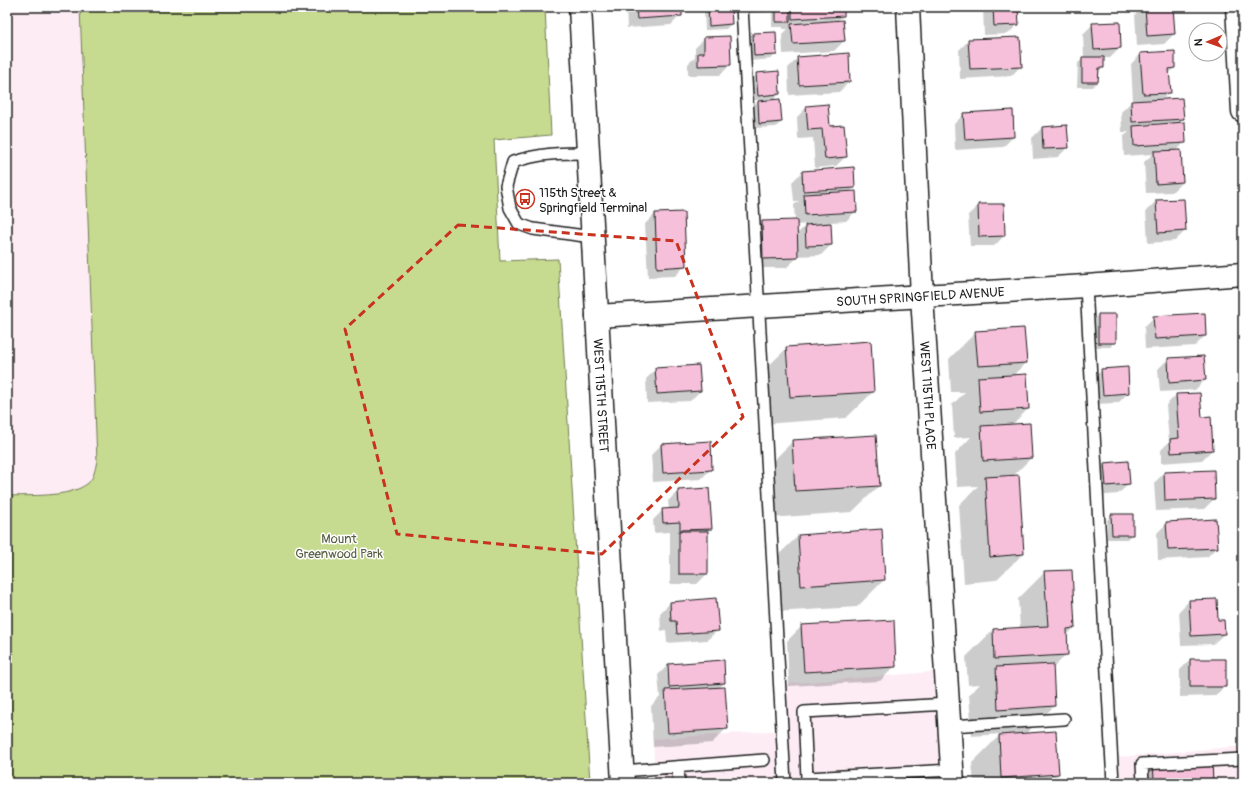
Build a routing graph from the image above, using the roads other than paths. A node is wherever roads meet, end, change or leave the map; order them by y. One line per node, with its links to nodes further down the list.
1 (580, 7): 6 (street, WEST 115TH STREET)
2 (742, 7): 11 (lane)
3 (908, 7): 10 (street, WEST 115TH PLACE)
4 (1237, 7): 5 (street)
5 (1243, 111)
6 (588, 153): 7 (street, WEST 115TH STREET); 7 (lane)
7 (592, 237): 12 (street, WEST 115TH STREET)
8 (1243, 274): 9 (street, SOUTH SPRINGFIELD AVENUE)
9 (1086, 286): 10 (street, SOUTH SPRINGFIELD AVENUE); 23 (lane)
10 (922, 296): 11 (street, SOUTH SPRINGFIELD AVENUE); 13 (street, WEST 115TH PLACE)
11 (758, 306): 12 (street, SOUTH SPRINGFIELD AVENUE); 22 (lane)
12 (597, 316): 20 (street, WEST 115TH STREET)
13 (949, 704): 15 (street, WEST 115TH PLACE); 19 (lane)
14 (1064, 719): 15 (lane)
15 (950, 726): 19 (street, WEST 115TH PLACE)
16 (1243, 759): 24 (lane)
17 (764, 760): 18 (lane)
18 (678, 767): 20 (lane); 21 (lane)
19 (953, 776)
20 (622, 777)
21 (679, 783)
22 (785, 783)
23 (1112, 783)
24 (1143, 783)

